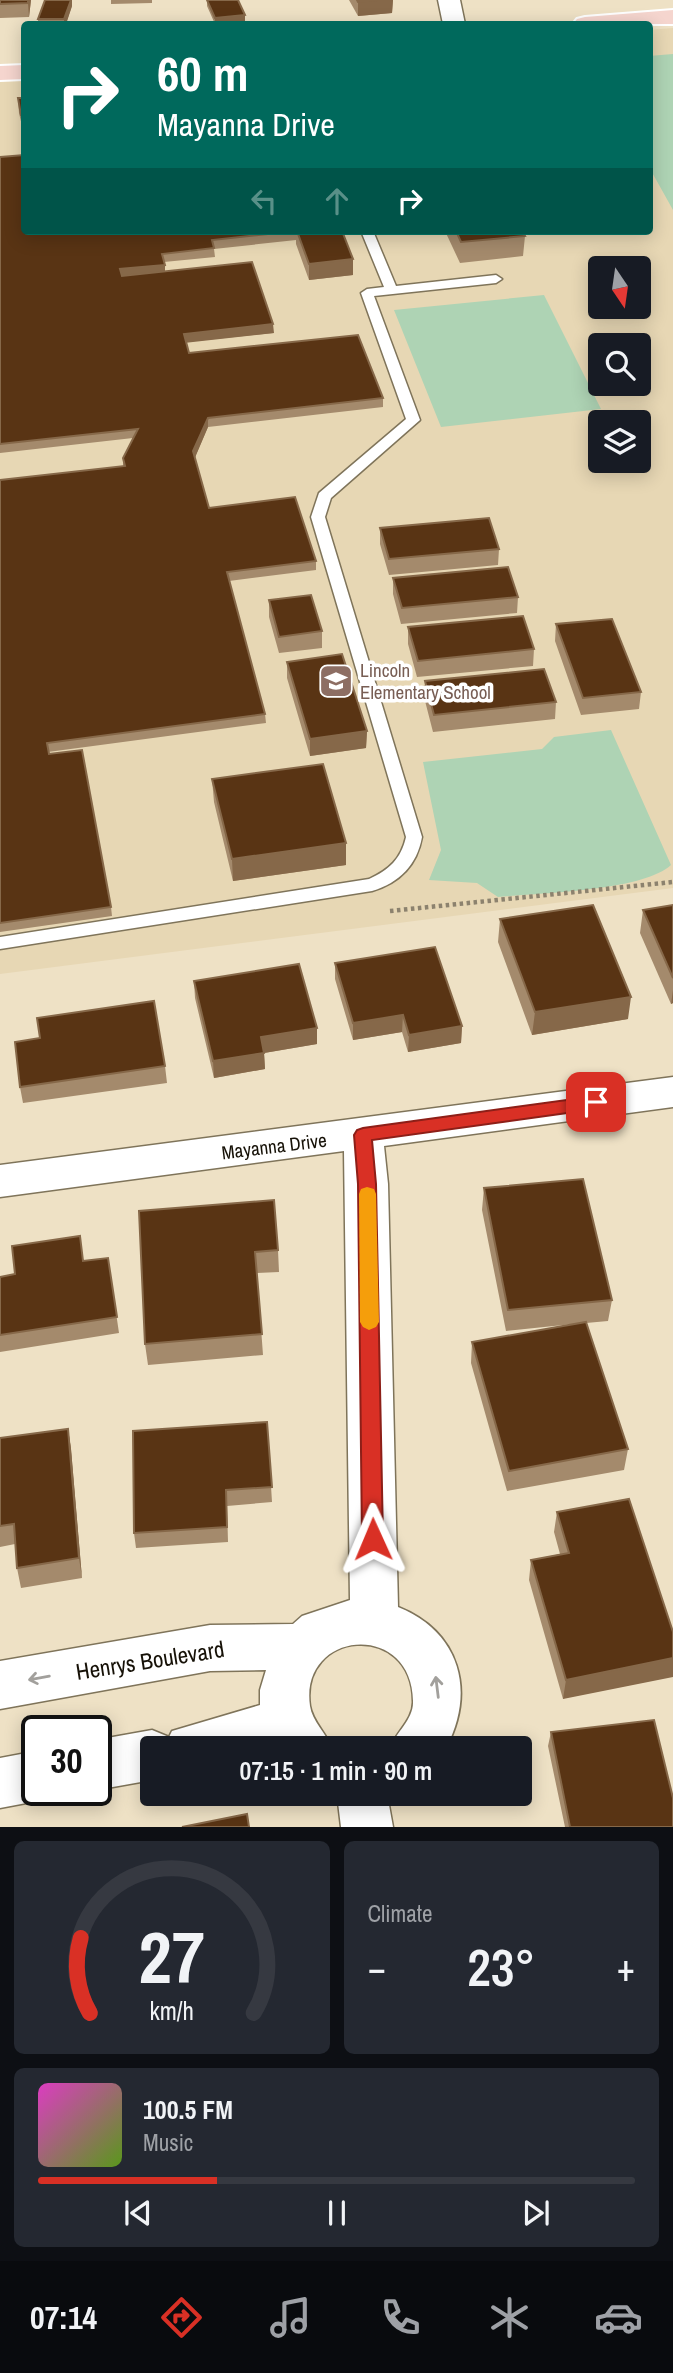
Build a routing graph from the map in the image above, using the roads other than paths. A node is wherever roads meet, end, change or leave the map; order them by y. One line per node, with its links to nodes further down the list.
1 (449, 0): 3 (street)
2 (673, 17): 4 (main road)
3 (453, 21)
4 (623, 21)
5 (0, 57): 6 (main road)
6 (21, 57)
7 (21, 72): 8 (main road)
8 (0, 73)
9 (369, 235): 11 (lane)
10 (496, 279): 11 (lane)
11 (391, 290): 12 (lane)
12 (0, 943)
13 (673, 1092): 14 (street, Mayanna Drive)
14 (363, 1135): 15 (street, Mayanna Drive); 16 (street)
15 (0, 1181)
16 (374, 1621): 17 (street); 20 (street, one-way to 16)
17 (300, 1647): 18 (street, Henrys Boulevard, one-way to 18); 19 (street)
18 (0, 1685)
19 (298, 1735)
20 (425, 1736)
21 (140, 1757): 22 (street)
22 (112, 1762)
23 (21, 1779): 24 (street)
24 (0, 1783)
25 (364, 1806): 26 (street)
26 (367, 1827)

